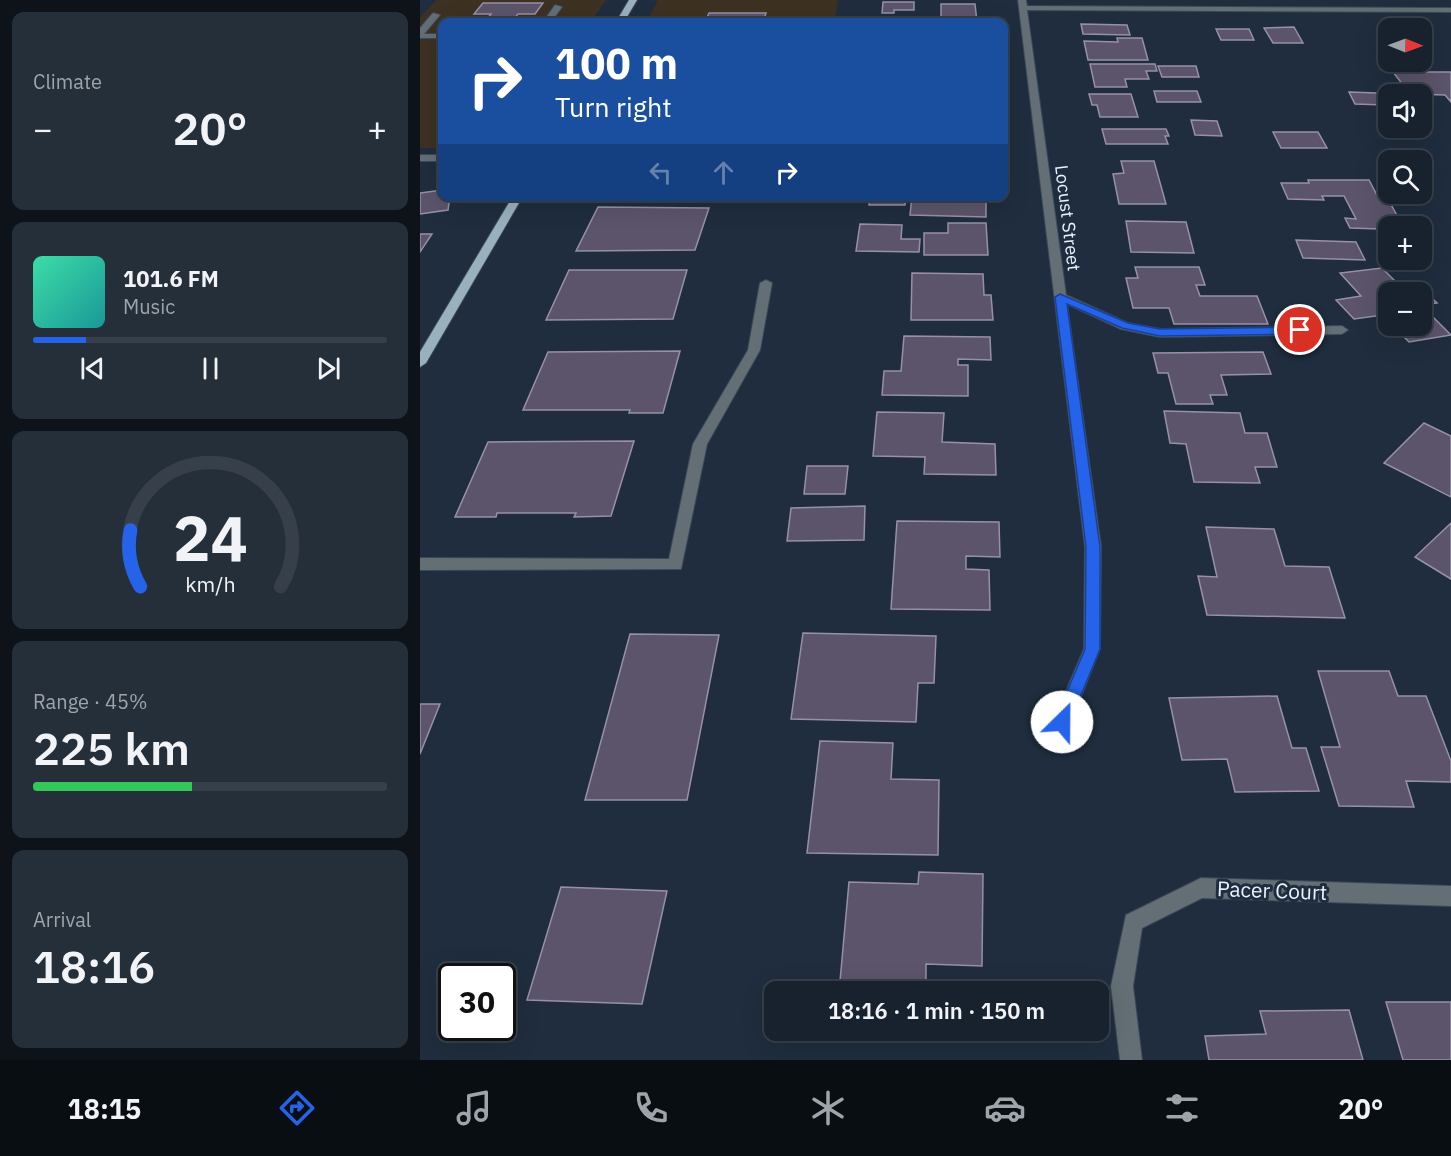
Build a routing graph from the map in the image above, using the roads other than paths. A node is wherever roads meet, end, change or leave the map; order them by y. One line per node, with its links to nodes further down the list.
1 (633, 0): 10 (main road)
2 (1280, 1): 6 (street)
3 (1022, 4): 4 (street); 17 (street, Locust Street)
4 (1153, 4): 6 (street)
5 (558, 7): 9 (street)
6 (1265, 9): 7 (street)
7 (1451, 10)
8 (436, 15): 11 (street)
9 (550, 18)
10 (622, 18)
11 (420, 35): 12 (street)
12 (438, 36)
13 (420, 158): 14 (street)
14 (438, 158)
15 (515, 201): 19 (main road)
16 (766, 283): 20 (street)
17 (1060, 297): 18 (street); 21 (street, Locust Street)
18 (1342, 330)
19 (420, 363)
20 (420, 564)
21 (1062, 722)
22 (1451, 896): 23 (street, Pacer Court)
23 (1131, 1060)

